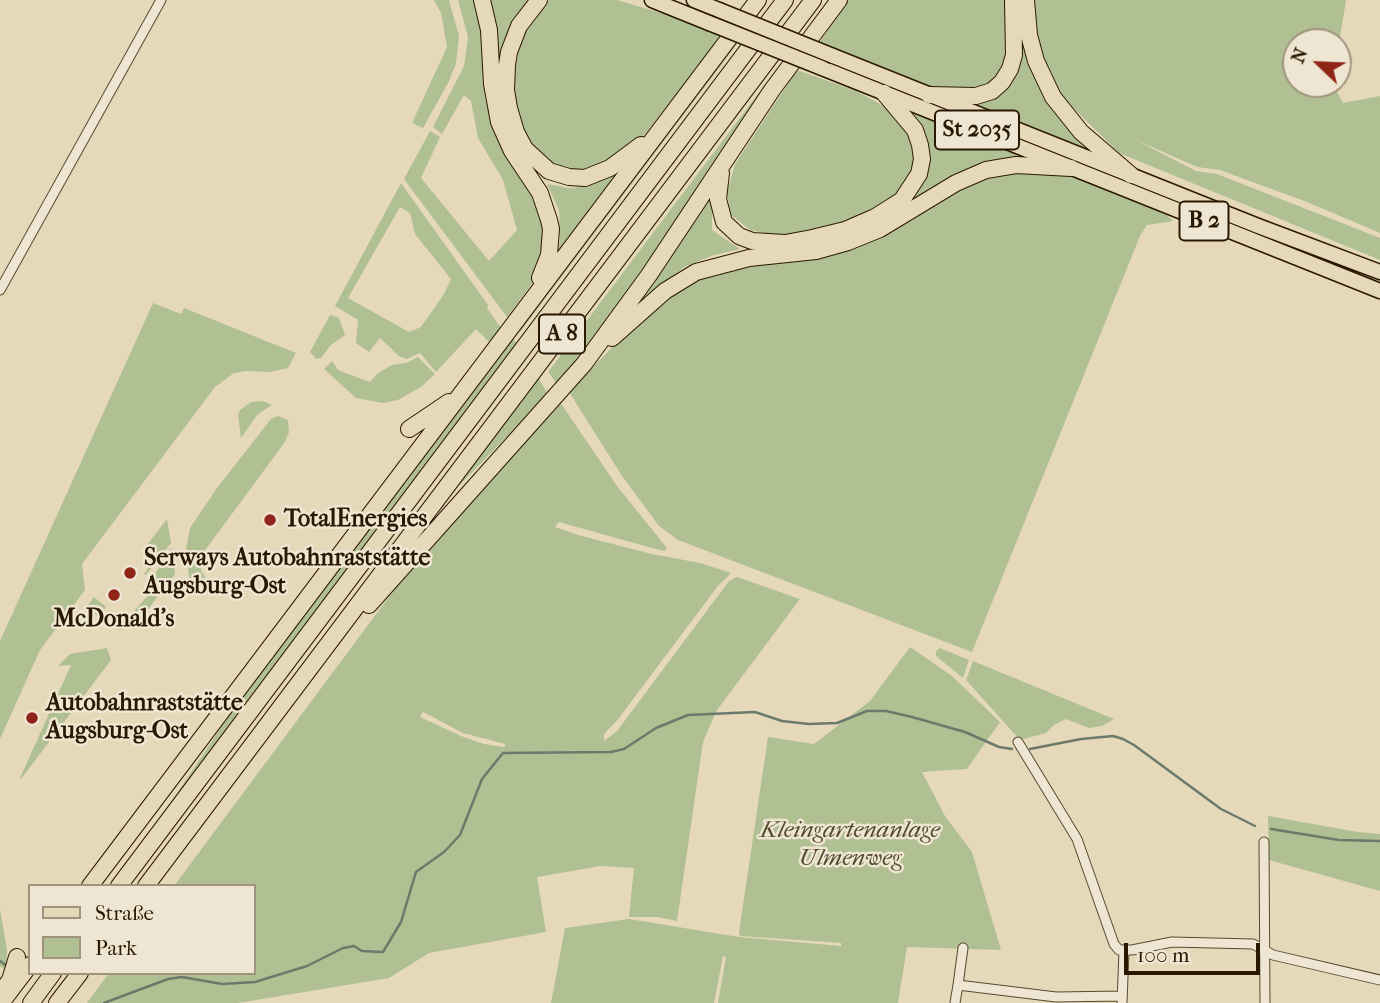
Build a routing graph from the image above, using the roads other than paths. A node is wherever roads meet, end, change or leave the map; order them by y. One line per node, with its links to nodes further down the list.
1 (161, 0): 19 (street)
2 (482, 0): 21 (highway)
3 (539, 0): 14 (highway)
4 (652, 0): 12 (main road, St 2035, bridge)
5 (694, 0): 13 (main road, B 2, bridge)
6 (758, 0): 14 (highway)
7 (785, 0): 29 (highway, A 8)
8 (813, 0): 25 (highway, A 8)
9 (839, 0): 15 (highway)
10 (1013, 0): 13 (highway)
11 (1026, 0): 17 (highway)
12 (884, 93): 15 (highway); 16 (main road, St 2035)
13 (929, 95): 17 (main road, B 2)
14 (667, 122): 21 (highway)
15 (727, 156): 22 (highway)
16 (1071, 168): 20 (main road, B 2); 22 (highway)
17 (1131, 175): 18 (main road, B 2)
18 (1380, 272)
19 (0, 290)
20 (1380, 291)
21 (523, 312): 23 (highway)
22 (584, 363): 25 (highway)
23 (464, 389): 24 (highway); 28 (highway)
24 (409, 429)
25 (310, 668): 30 (highway, A 8)
26 (1018, 742): 32 (street)
27 (1264, 842): 33 (street)
28 (92, 884)
29 (121, 884)
30 (148, 884)
31 (963, 948): 38 (street)
32 (1124, 951): 33 (street); 40 (street)
33 (1264, 951): 37 (street); 46 (street)
34 (23, 961): 39 (highway); 42 (highway)
35 (52, 975): 43 (highway)
36 (78, 975): 44 (highway)
37 (1380, 979)
38 (958, 985): 41 (street); 45 (street)
39 (0, 994)
40 (1122, 999): 41 (street)
41 (1056, 1000)
42 (1, 1003)
43 (31, 1003)
44 (57, 1003)
45 (955, 1003)
46 (1265, 1003)

